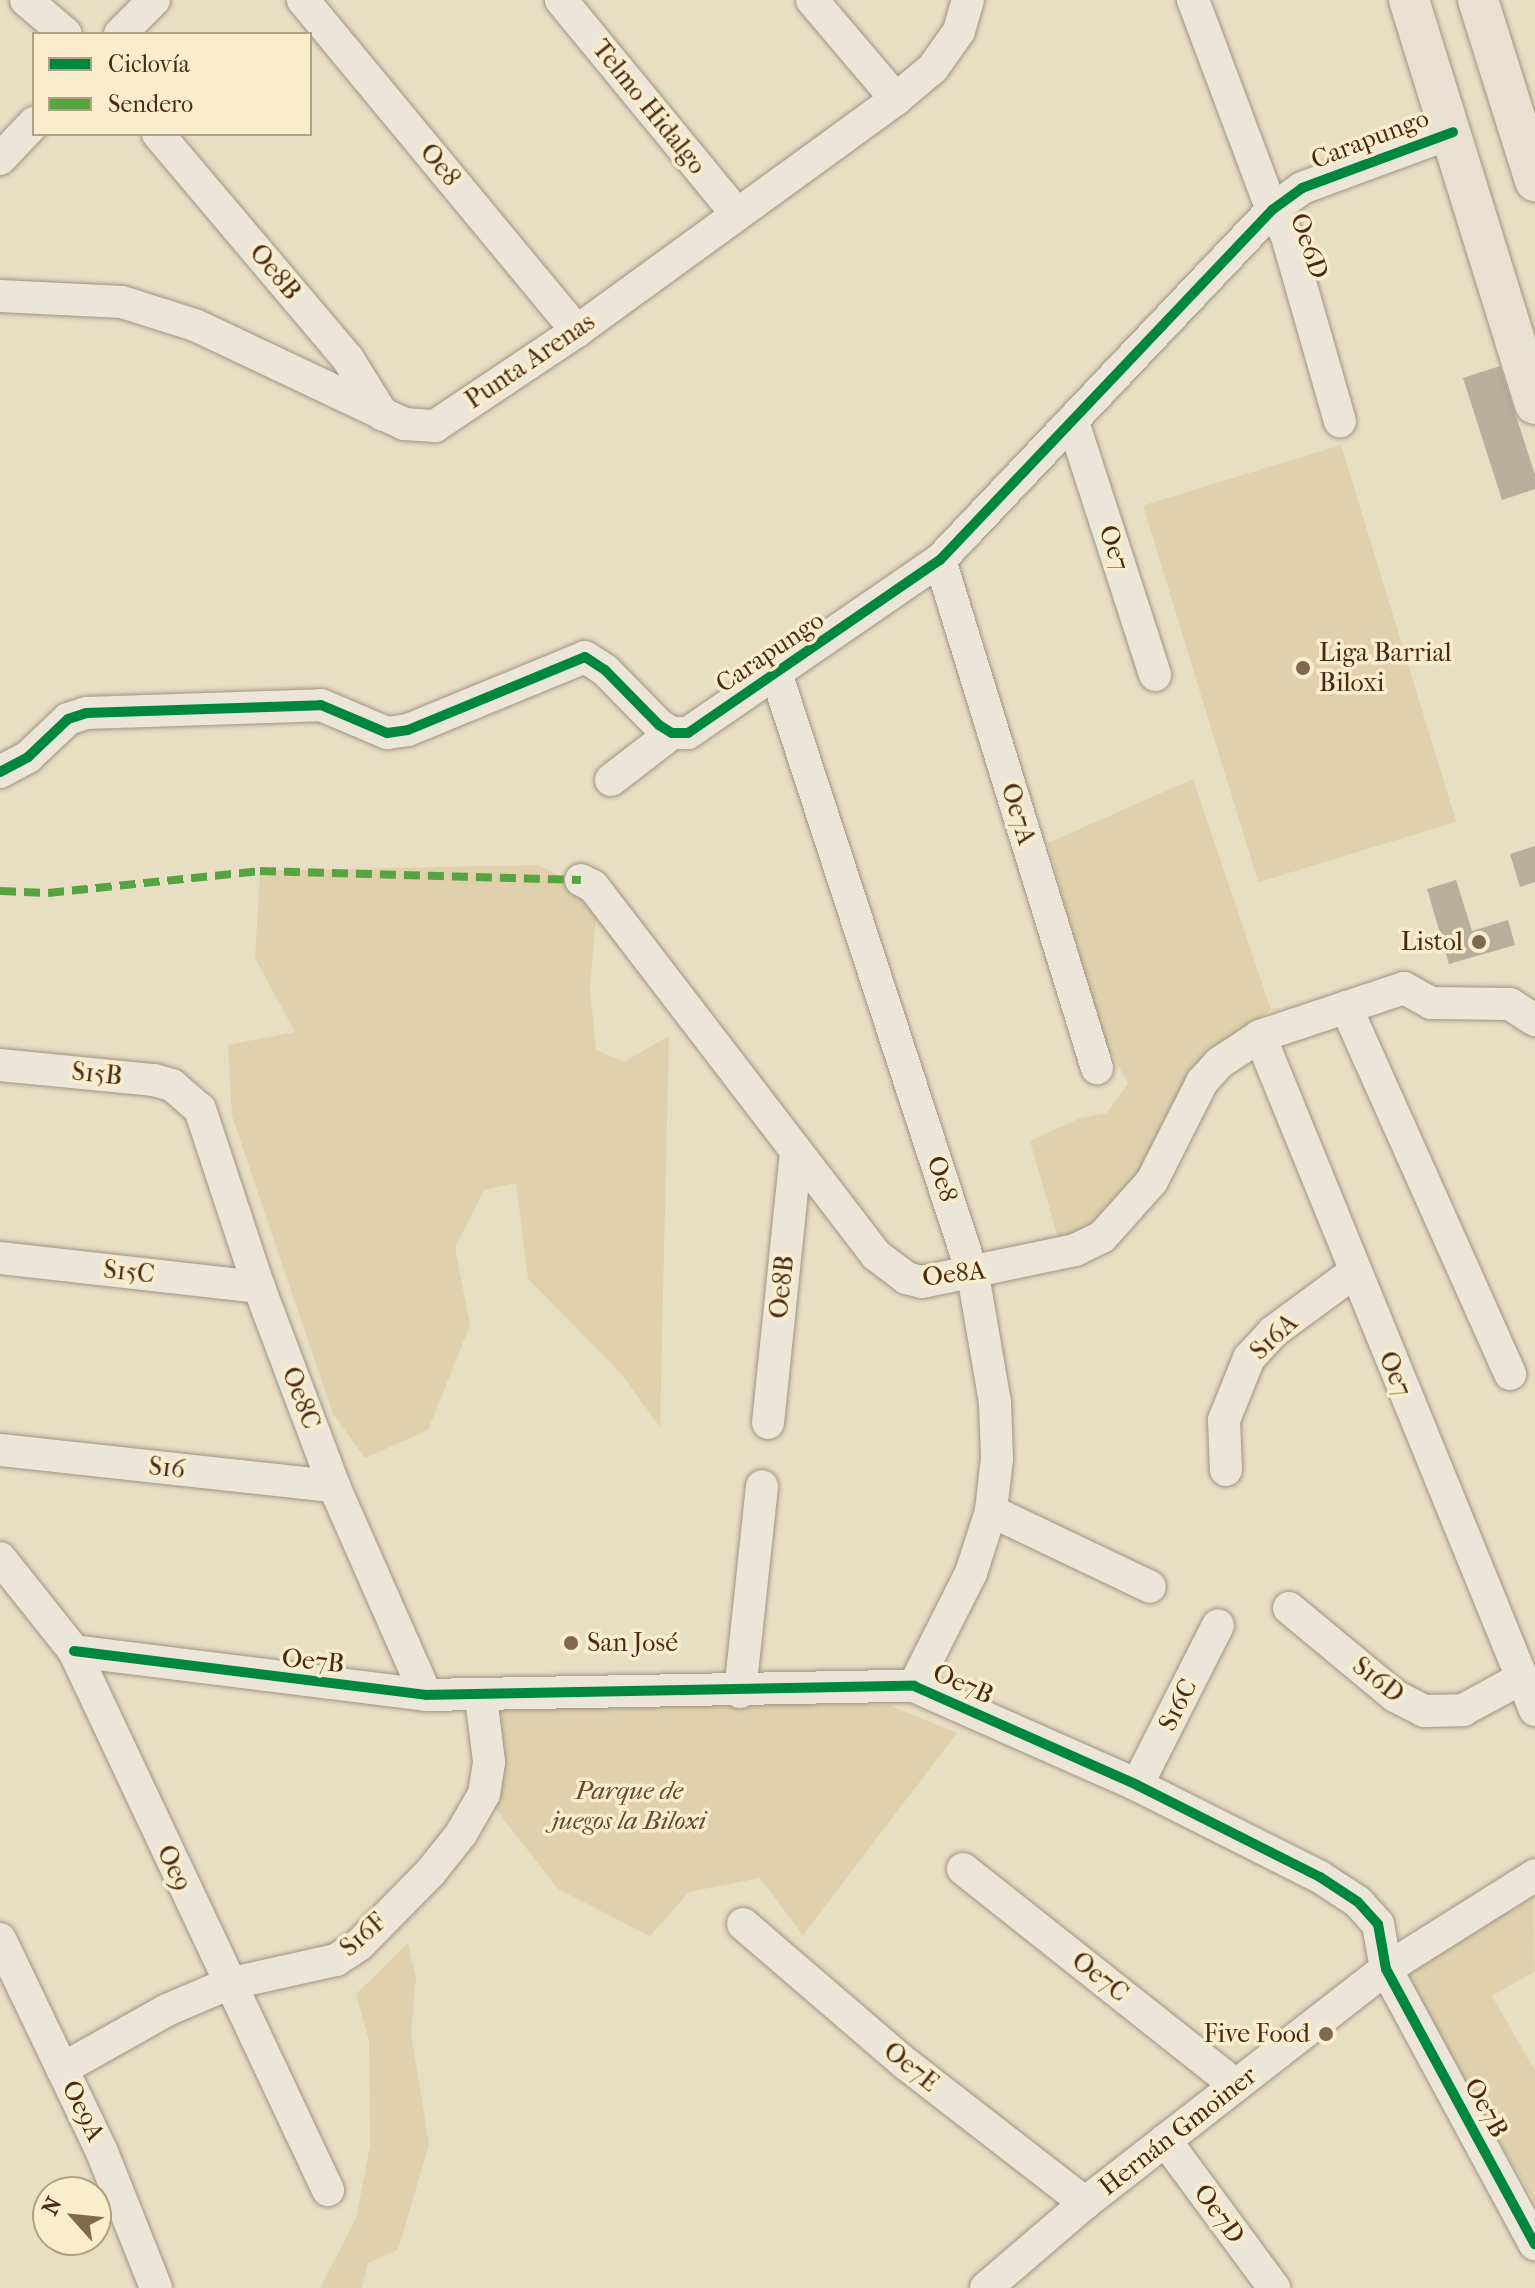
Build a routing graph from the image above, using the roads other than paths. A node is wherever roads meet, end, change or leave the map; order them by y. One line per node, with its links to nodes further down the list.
1 (26, 0): 10 (street)
2 (154, 0): 11 (street)
3 (303, 0): 21 (street, Oe8)
4 (561, 0): 19 (street, Telmo Hidalgo)
5 (812, 0): 12 (street)
6 (968, 0): 12 (street, Punta Arenas)
7 (1193, 0): 18 (street, Oe6D)
8 (1409, 0): 14 (main road)
9 (1478, 0): 17 (main road)
10 (64, 32)
11 (122, 32)
12 (896, 99): 19 (street, Punta Arenas)
13 (32, 125): 16 (street)
14 (1453, 132): 18 (street, Carapungo); 22 (main road)
15 (160, 136): 23 (street, Oe8B)
16 (0, 159)
17 (1535, 181)
18 (1272, 210): 24 (street, Oe6D); 25 (street, Carapungo)
19 (736, 213): 21 (street, Punta Arenas)
20 (0, 296): 23 (street, Punta Arenas)
21 (577, 331): 23 (street, Punta Arenas)
22 (1535, 404)
23 (383, 415)
24 (1340, 421)
25 (1073, 422): 26 (street, Carapungo); 27 (street, Oe7)
26 (940, 560): 28 (street, Carapungo); 37 (street, Oe7A)
27 (1155, 675)
28 (777, 676): 29 (street, Carapungo); 42 (street, Oe8)
29 (672, 733): 30 (street); 31 (street, Carapungo)
30 (0, 772)
31 (611, 780)
32 (581, 880): 39 (street, Oe8A)
33 (1346, 1007): 34 (street, Oe8A); 35 (street, Oe8A); 44 (street)
34 (1535, 1020)
35 (1260, 1036): 41 (street, Oe7); 42 (street, Oe8A)
36 (0, 1065): 38 (street, S15B)
37 (1097, 1068)
38 (190, 1096): 43 (street, Oe8C)
39 (796, 1151): 42 (street, Oe8A); 45 (street, Oe8B)
40 (0, 1258): 43 (street, S15C)
41 (1353, 1273): 47 (street, S16A); 56 (street, Oe7)
42 (973, 1275): 50 (street, Oe8)
43 (259, 1287): 48 (street, Oe8C)
44 (1510, 1374)
45 (768, 1423)
46 (0, 1450): 48 (street, S16)
47 (1226, 1470)
48 (334, 1486): 59 (street, Oe8C)
49 (762, 1486): 58 (street)
50 (991, 1511): 52 (street); 57 (street, Oe8)
51 (0, 1558): 55 (street, Oe9)
52 (1150, 1587)
53 (1289, 1608): 56 (street, S16D)
54 (1218, 1625): 62 (street, S16C)
55 (74, 1651): 59 (street, Oe7B); 68 (street, Oe9)
56 (1522, 1678): 61 (street, Oe7)
57 (914, 1686): 58 (street, Oe7B); 62 (street, Oe7B)
58 (740, 1692): 60 (street, Oe7B)
59 (426, 1695): 60 (street, Oe7B)
60 (481, 1697): 68 (street, S16F)
61 (1535, 1710)
62 (1137, 1785): 67 (street, Oe7B)
63 (963, 1869): 70 (street, Oe7C)
64 (1535, 1876): 67 (street, Hernán Gmoiner)
65 (743, 1924): 73 (street, Oe7E)
66 (0, 1939): 69 (street, Oe9A)
67 (1386, 1969): 70 (street, Hernán Gmoiner); 74 (street, Oe7B)
68 (228, 1984): 69 (street, S16F); 72 (street, Oe9)
69 (62, 2069): 75 (street, Oe9A)
70 (1236, 2085): 71 (street, Hernán Gmoiner)
71 (1165, 2140): 73 (street, Hernán Gmoiner); 77 (street, Oe7D)
72 (328, 2190)
73 (1085, 2203): 76 (street, Hernán Gmoiner)
74 (1535, 2244)
75 (156, 2288)
76 (986, 2288)
77 (1274, 2288)

